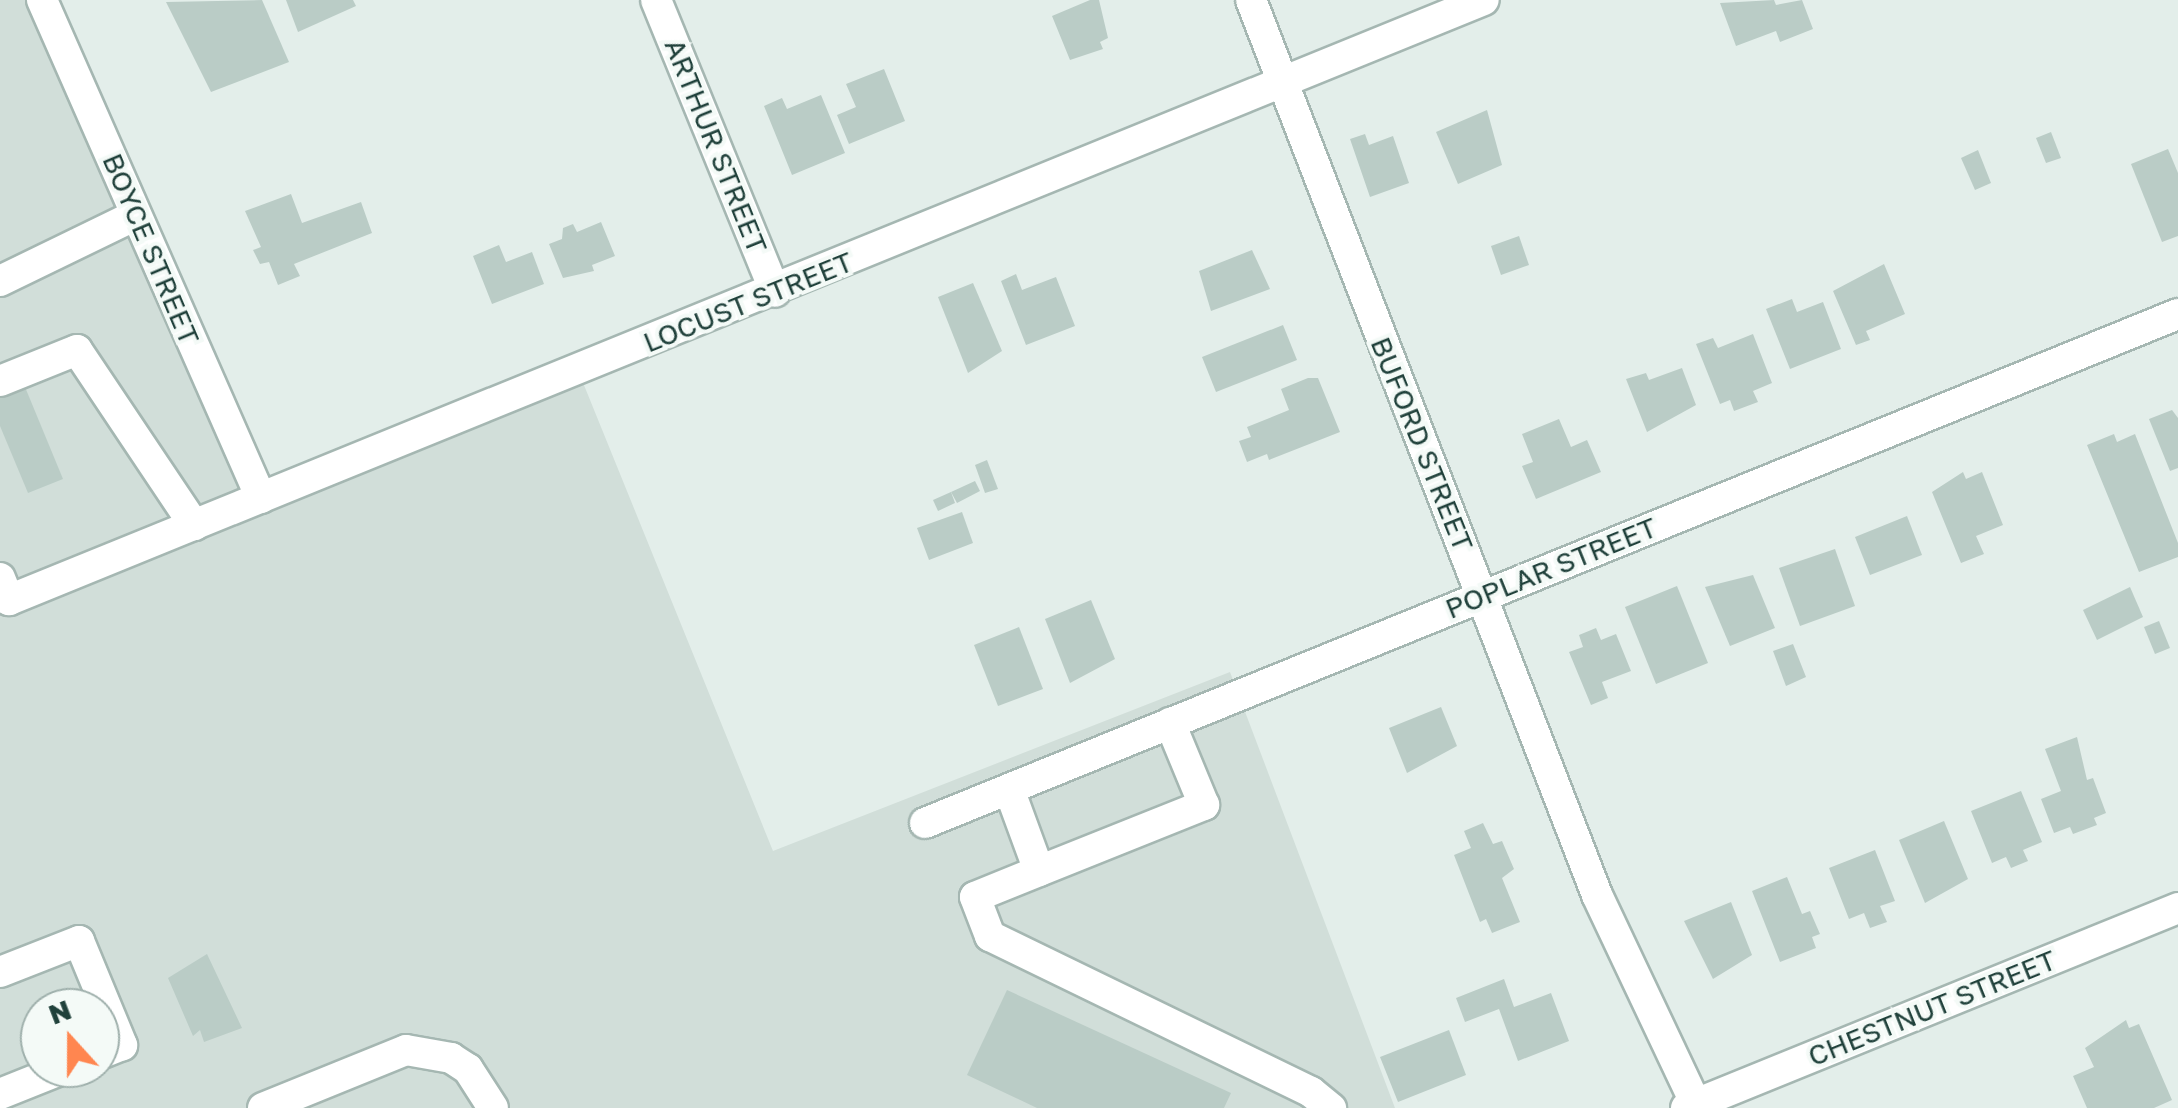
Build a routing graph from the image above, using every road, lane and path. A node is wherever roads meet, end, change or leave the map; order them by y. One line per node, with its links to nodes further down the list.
1 (42, 0): 6 (street, BOYCE STREET)
2 (656, 0): 8 (street, ARTHUR STREET)
3 (1251, 0): 5 (street, BUFORD STREET)
4 (1484, 0): 5 (street, LOCUST STREET)
5 (1281, 83): 8 (street, LOCUST STREET); 14 (street, BUFORD STREET)
6 (136, 215): 7 (street); 11 (street, BOYCE STREET)
7 (2, 281)
8 (776, 292): 11 (street, LOCUST STREET)
9 (2178, 314): 14 (street, POPLAR STREET)
10 (0, 381): 12 (street)
11 (260, 498): 12 (street, LOCUST STREET)
12 (194, 525): 13 (street, LOCUST STREET)
13 (4, 589)
14 (1484, 596): 15 (street, POPLAR STREET); 23 (street, BUFORD STREET)
15 (1170, 724): 16 (street, POPLAR STREET); 18 (street)
16 (1009, 789): 17 (street, POPLAR STREET); 18 (street)
17 (925, 823)
18 (1039, 871): 25 (street)
19 (2178, 908): 23 (street, CHESTNUT STREET)
20 (0, 972): 21 (street)
21 (99, 988)
22 (488, 1098): 24 (street)
23 (1691, 1106)
24 (264, 1108)
25 (1331, 1108)

